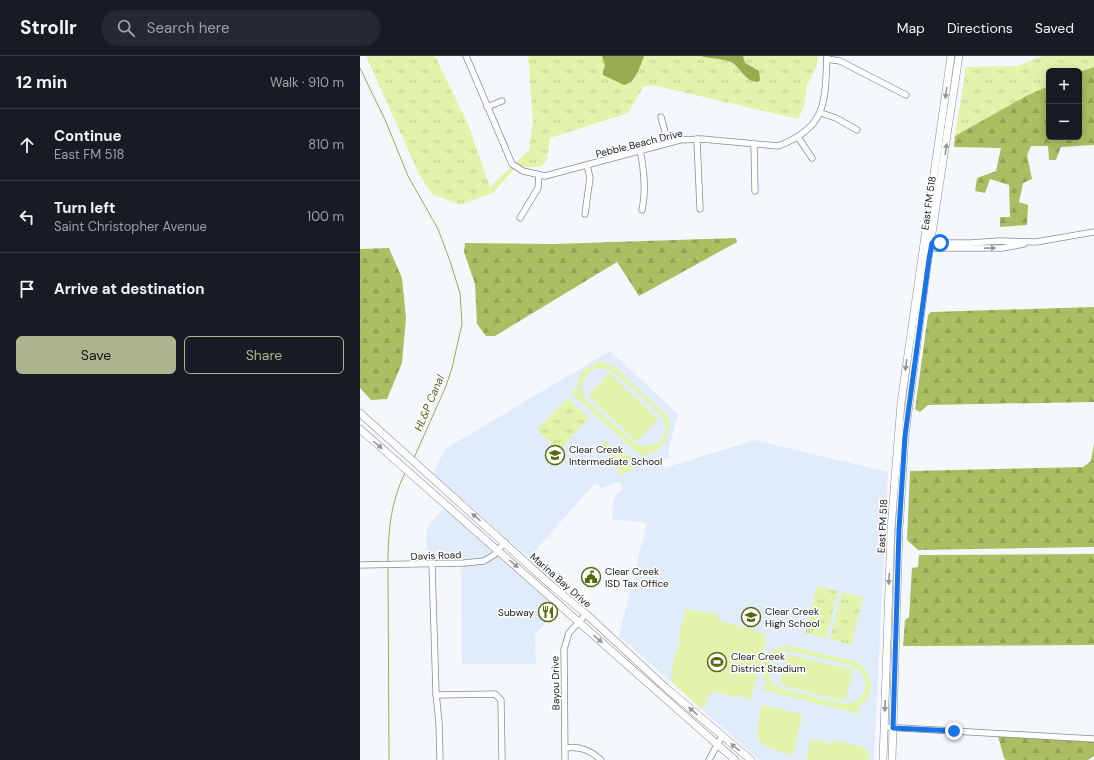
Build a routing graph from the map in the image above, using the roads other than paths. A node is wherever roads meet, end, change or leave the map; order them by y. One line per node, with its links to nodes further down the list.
1 (466, 56): 7 (street, Pebble Beach Drive)
2 (951, 56): 18 (main road, East FM 518, one-way to 18)
3 (959, 56): 18 (main road, East FM 518, one-way to 3)
4 (827, 58): 5 (street); 8 (street)
5 (906, 95)
6 (502, 101): 7 (street)
7 (487, 107): 19 (street, Pebble Beach Drive)
8 (821, 113): 10 (street); 11 (street, Pebble Beach Drive)
9 (661, 117): 13 (street)
10 (858, 130)
11 (798, 137): 14 (street, Pebble Beach Drive); 16 (street)
12 (697, 139): 13 (street, Pebble Beach Drive); 14 (street, Pebble Beach Drive); 21 (street)
13 (668, 143): 15 (street, Pebble Beach Drive)
14 (754, 145): 20 (street)
15 (640, 150): 17 (street, Pebble Beach Drive); 22 (street)
16 (812, 158)
17 (587, 165): 19 (street, Pebble Beach Drive); 23 (street)
18 (939, 167): 26 (main road, East FM 518)
19 (539, 175): 24 (street)
20 (755, 191)
21 (700, 209)
22 (642, 210)
23 (585, 214)
24 (520, 218)
25 (1094, 232): 26 (street)
26 (928, 246): 27 (main road, East FM 518); 28 (main road, East FM 518)
27 (911, 327): 28 (main road); 29 (main road, East FM 518, one-way to 29)
28 (920, 328): 30 (main road, East FM 518)
29 (901, 403): 30 (main road); 34 (main road, East FM 518)
30 (909, 404): 35 (main road, East FM 518)
31 (360, 413): 32 (main road, Marina Bay Drive)
32 (374, 427): 33 (main road); 36 (main road, Marina Bay Drive)
33 (360, 429): 37 (main road, Marina Bay Drive, one-way to 37)
34 (894, 481): 35 (main road); 38 (main road, East FM 518)
35 (902, 482): 39 (main road, East FM 518)
36 (448, 491): 37 (main road); 40 (main road, Marina Bay Drive, one-way to 36)
37 (440, 500): 41 (main road, Marina Bay Drive)
38 (891, 529): 39 (main road); 48 (main road, East FM 518, one-way to 48)
39 (899, 530): 49 (main road, East FM 518)
40 (506, 542): 41 (street, Davis Road); 44 (main road, Marina Bay Drive)
41 (499, 550): 43 (street, Davis Road); 45 (main road, Marina Bay Drive, one-way to 45)
42 (360, 564): 43 (street, Davis Road)
43 (432, 564): 58 (street)
44 (536, 571): 45 (main road); 46 (main road, Marina Bay Drive)
45 (530, 578): 47 (main road, Marina Bay Drive)
46 (553, 586): 47 (main road); 50 (main road, Marina Bay Drive)
47 (545, 592): 51 (main road, Marina Bay Drive)
48 (889, 592): 49 (main road); 54 (main road, East FM 518)
49 (898, 592): 55 (main road, East FM 518)
50 (586, 614): 51 (street, Bayou Drive); 52 (main road, Marina Bay Drive)
51 (579, 622): 53 (main road, Marina Bay Drive, one-way to 53); 64 (street, Bayou Drive)
52 (620, 646): 53 (main road); 56 (main road, Marina Bay Drive)
53 (614, 652): 57 (main road, Marina Bay Drive)
54 (886, 684): 55 (main road); 59 (main road, East FM 518, one-way to 59)
55 (895, 684): 60 (main road, East FM 518)
56 (666, 688): 57 (main road); 61 (main road, Marina Bay Drive, one-way to 56)
57 (660, 694): 63 (main road, Marina Bay Drive)
58 (436, 695): 65 (street); 66 (street)
59 (884, 727): 60 (street); 72 (main road, East FM 518)
60 (893, 728): 62 (street); 73 (main road, East FM 518)
61 (722, 736): 63 (street); 71 (main road, Marina Bay Drive, one-way to 61)
62 (1094, 739)
63 (718, 744): 69 (street); 70 (main road, Marina Bay Drive)
64 (566, 748): 67 (street, Bayou Drive); 68 (street)
65 (440, 760)
66 (502, 760)
67 (565, 760)
68 (601, 760)
69 (709, 760)
70 (736, 760)
71 (751, 760)
72 (883, 760)
73 (892, 760)

